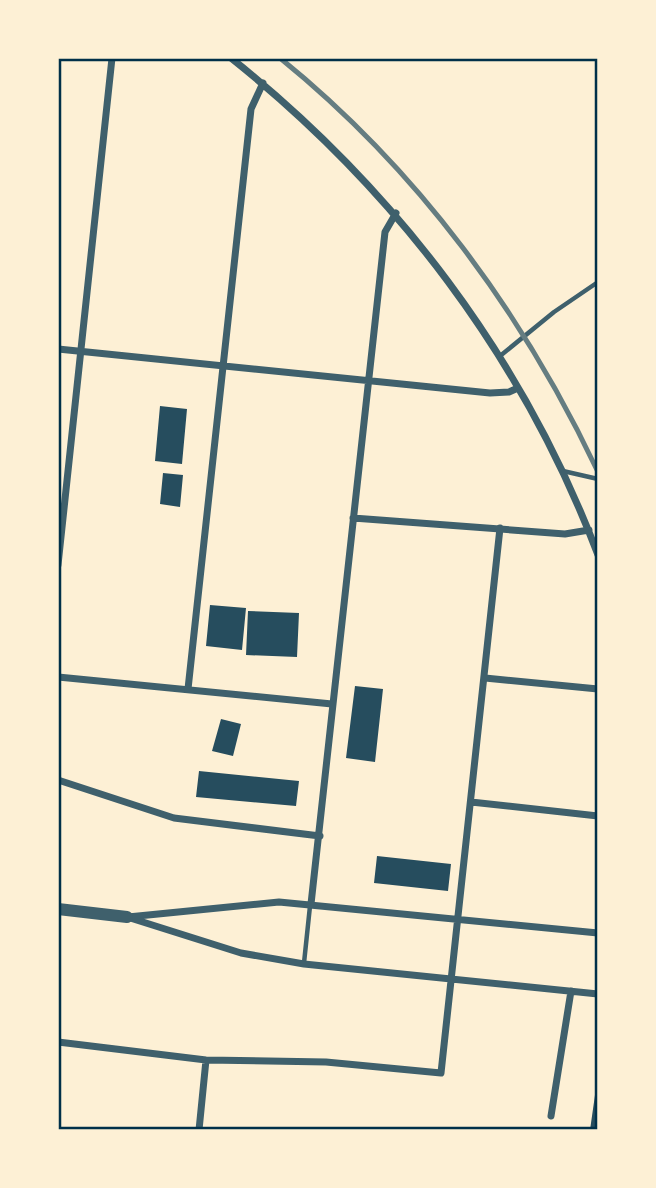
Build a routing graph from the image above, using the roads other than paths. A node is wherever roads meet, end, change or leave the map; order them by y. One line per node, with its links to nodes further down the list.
1 (112, 58): 7 (street)
2 (231, 58): 3 (street)
3 (262, 83): 4 (street); 9 (street)
4 (396, 213): 8 (street); 10 (street)
5 (598, 282): 8 (lane)
6 (58, 349): 7 (street)
7 (79, 351): 9 (street); 18 (street)
8 (500, 356): 11 (street)
9 (224, 366): 10 (street); 21 (street)
10 (368, 382): 11 (street); 14 (street)
11 (518, 388): 12 (street)
12 (563, 471): 13 (lane); 16 (street)
13 (598, 479)
14 (353, 518): 15 (street); 23 (street)
15 (500, 528): 16 (street); 20 (street)
16 (589, 530): 17 (street)
17 (598, 555)
18 (58, 565)
19 (58, 677): 21 (street)
20 (485, 678): 22 (street); 25 (street)
21 (188, 689): 23 (street)
22 (598, 689)
23 (332, 704): 27 (street)
24 (58, 780): 27 (street)
25 (471, 802): 26 (street); 31 (street)
26 (598, 816)
27 (320, 836): 28 (street)
28 (310, 904): 30 (street); 31 (street); 33 (lane)
29 (58, 909): 30 (street)
30 (127, 917): 33 (street)
31 (458, 918): 32 (street); 34 (street)
32 (598, 933)
33 (304, 964): 34 (street)
34 (453, 979): 35 (street); 38 (street)
35 (572, 991): 36 (street); 39 (street)
36 (598, 994)
37 (58, 1042): 38 (street)
38 (206, 1060): 40 (street)
39 (551, 1116)
40 (199, 1130)

